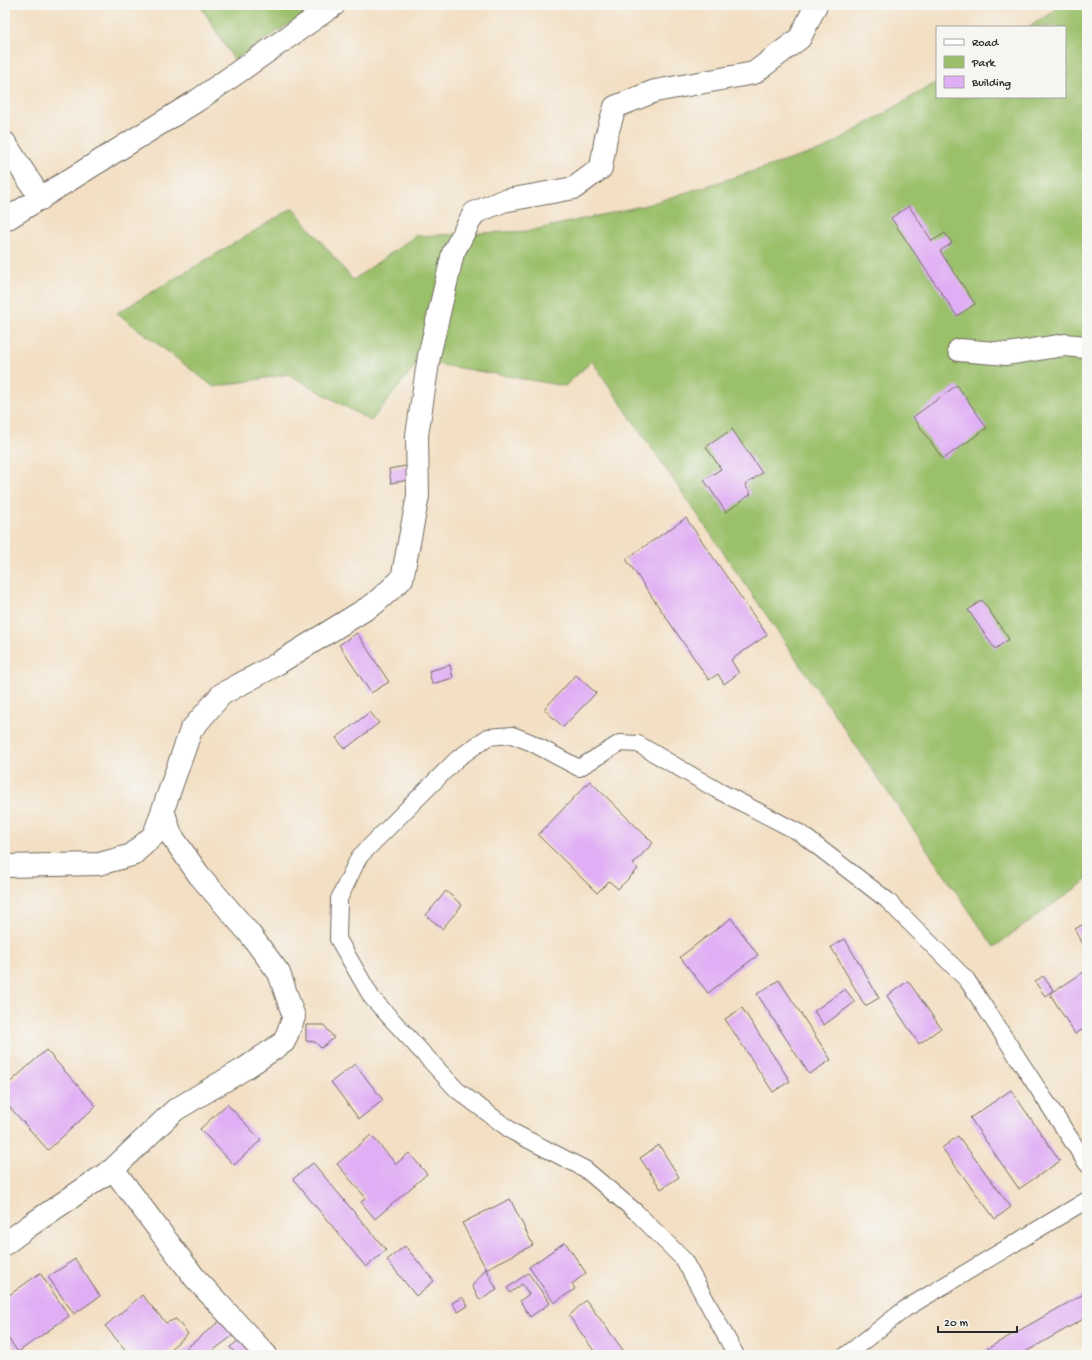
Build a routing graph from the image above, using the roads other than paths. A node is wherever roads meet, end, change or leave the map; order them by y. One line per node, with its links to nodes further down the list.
1 (334, 5): 4 (street)
2 (816, 5): 8 (street)
3 (5, 143): 4 (street)
4 (41, 199): 5 (street)
5 (5, 220)
6 (1087, 347): 7 (street)
7 (959, 350)
8 (163, 810): 9 (street); 11 (street)
9 (5, 866)
10 (1087, 1164): 15 (lane)
11 (113, 1169): 13 (street); 14 (street)
12 (1087, 1200): 16 (lane)
13 (5, 1244)
14 (266, 1355)
15 (736, 1355)
16 (846, 1355)

